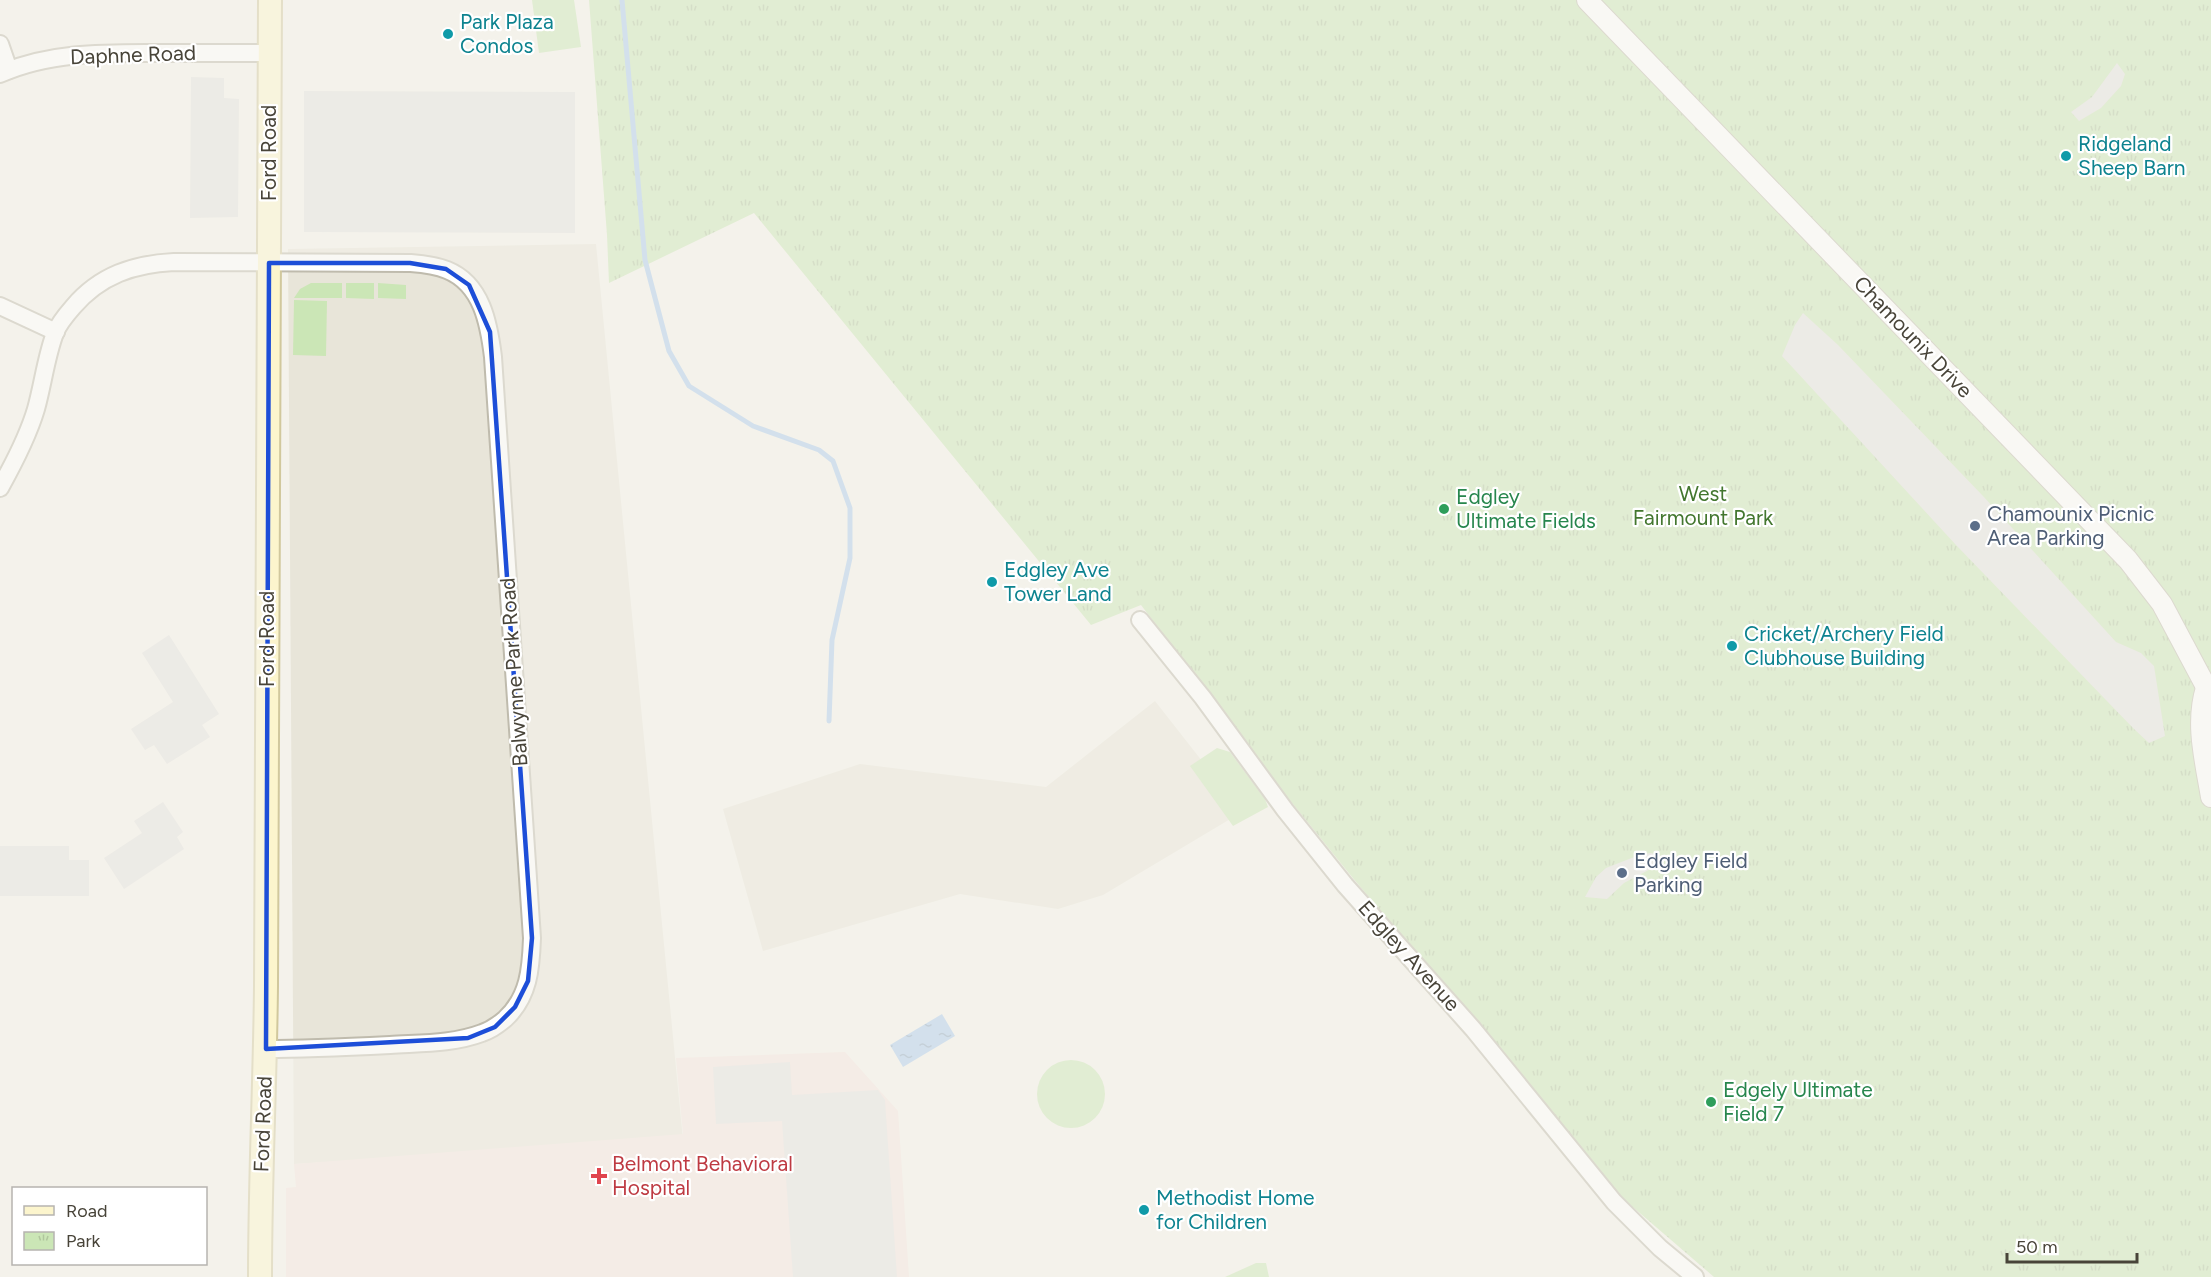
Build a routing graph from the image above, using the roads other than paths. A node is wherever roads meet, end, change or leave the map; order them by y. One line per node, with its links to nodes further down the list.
1 (270, 0): 4 (main road, Ford Road)
2 (1587, 0): 11 (street, Chamounix Drive)
3 (0, 44): 5 (street)
4 (269, 53): 5 (street, Daphne Road); 6 (main road, Ford Road)
5 (4, 72)
6 (269, 263): 8 (street, Balwynne Park Road); 13 (main road, Ford Road); 13 (street, Balwynne Park Road)
7 (0, 306): 8 (street)
8 (56, 332): 9 (street)
9 (0, 488)
10 (1140, 620): 15 (street, Edgley Avenue)
11 (2208, 692): 12 (street)
12 (2211, 797)
13 (266, 1049): 14 (main road, Ford Road)
14 (260, 1277)
15 (1695, 1277)

